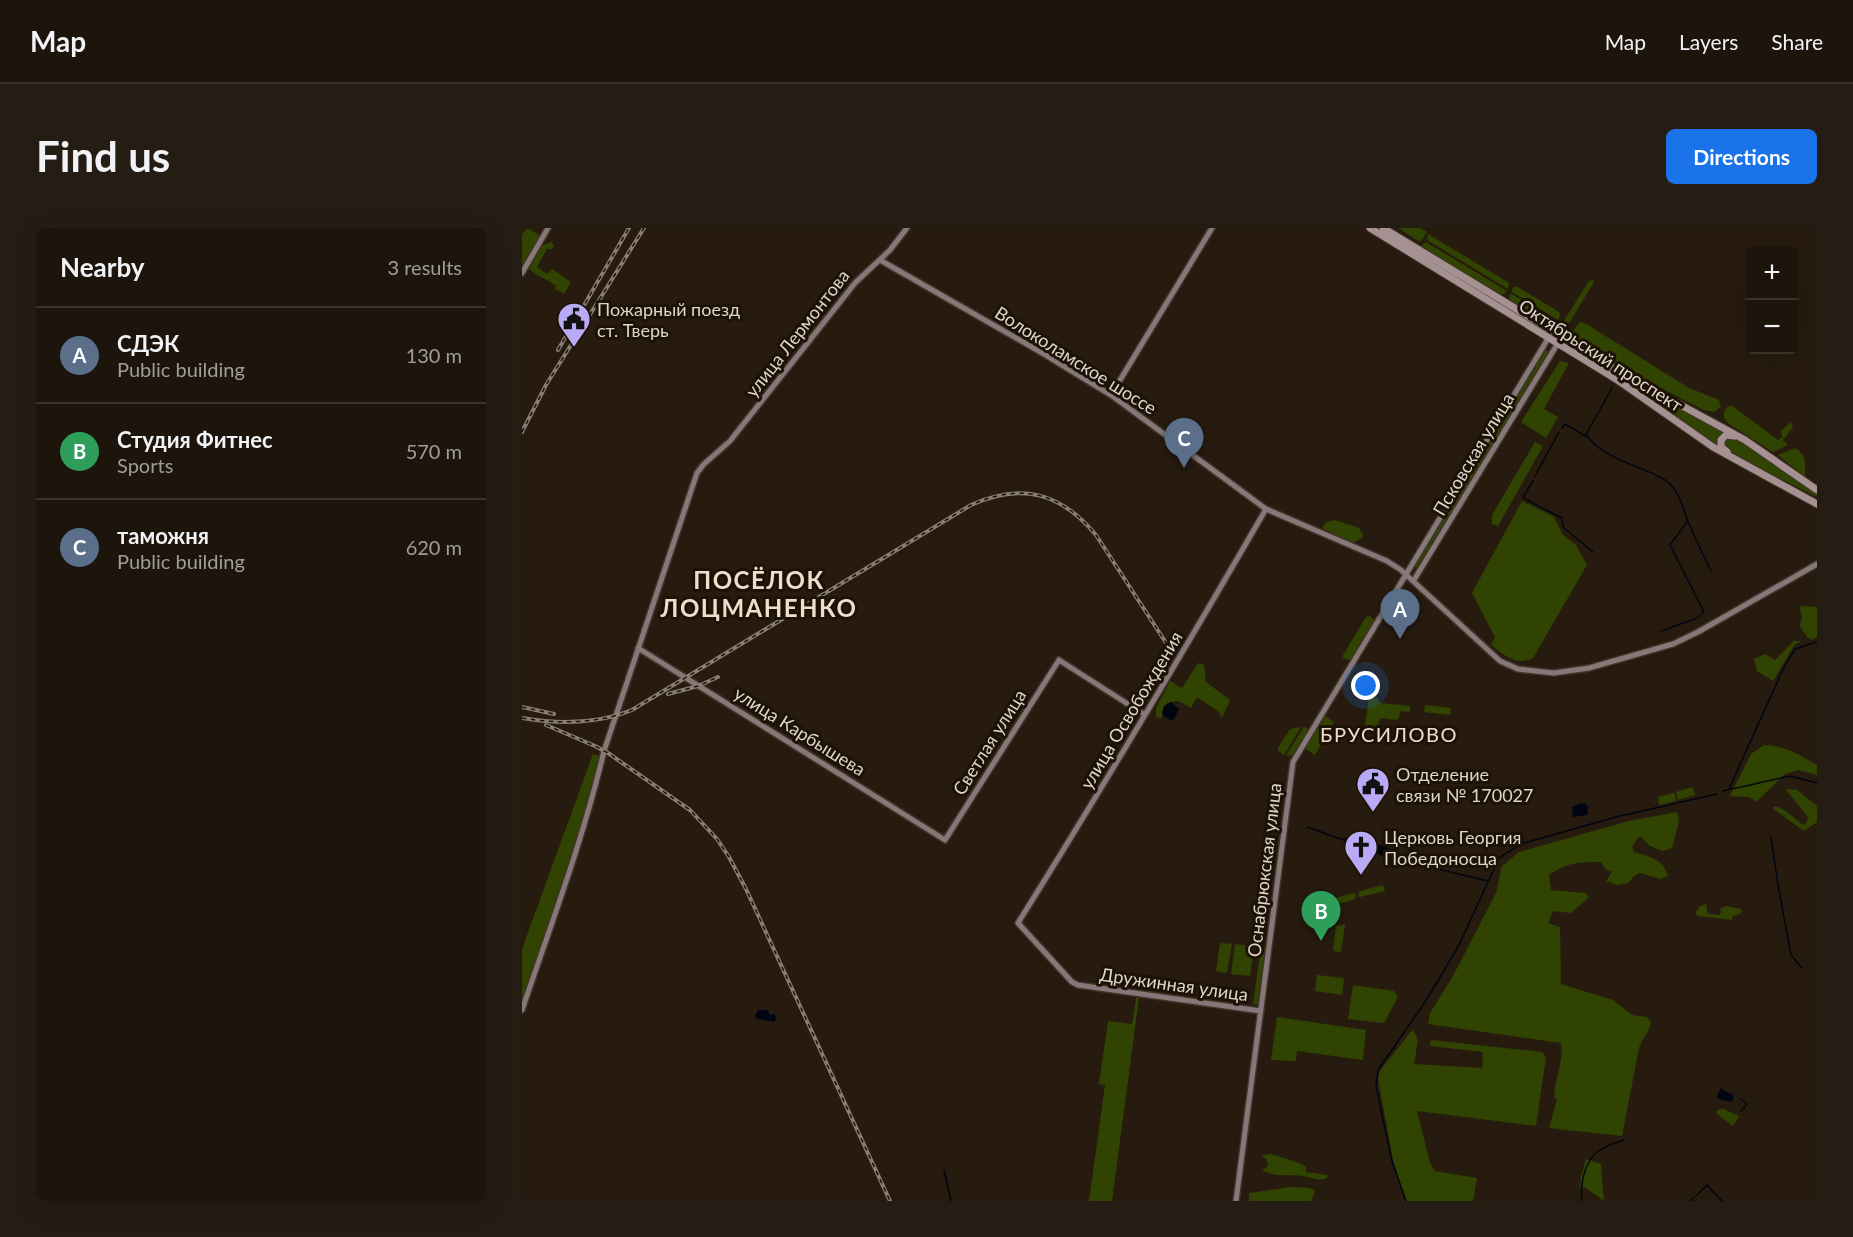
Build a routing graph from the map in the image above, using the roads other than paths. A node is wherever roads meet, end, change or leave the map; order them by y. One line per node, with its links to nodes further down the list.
1 (548, 228): 7 (main road)
2 (907, 228): 6 (main road, улица Лермонтова)
3 (1212, 228): 10 (main road)
4 (1370, 228): 8 (main road, Октябрьский проспект)
5 (1383, 228): 11 (main road, Октябрьский проспект)
6 (880, 260): 10 (main road, Волоколамское шоссе); 19 (main road, улица Лермонтова)
7 (522, 273)
8 (1549, 337): 9 (main road, Октябрьский проспект); 17 (main road, Псковская улица)
9 (1558, 343): 12 (main road, Октябрьский проспект); 18 (main road, Псковская улица)
10 (1111, 395): 15 (main road, Волоколамское шоссе)
11 (1745, 440): 12 (main road); 13 (main road, Октябрьский проспект)
12 (1741, 464): 14 (main road, Октябрьский проспект)
13 (1817, 490)
14 (1817, 504)
15 (1266, 510): 17 (main road, Волоколамское шоссе); 20 (main road, улица Освобождения)
16 (1817, 564): 18 (main road, Волоколамское шоссе)
17 (1406, 573): 18 (main road, Волоколамское шоссе); 24 (main road, Оснабрюкская улица)
18 (1414, 580)
19 (638, 648): 21 (main road, улица Карбышева); 23 (main road, улица Лермонтова)
20 (1145, 715): 21 (main road, Светлая улица); 22 (main road, улица Освобождения)
21 (945, 840)
22 (1083, 986): 24 (main road, Дружинная улица)
23 (522, 1010)
24 (1261, 1011): 25 (main road, Оснабрюкская улица)
25 (1236, 1201)

